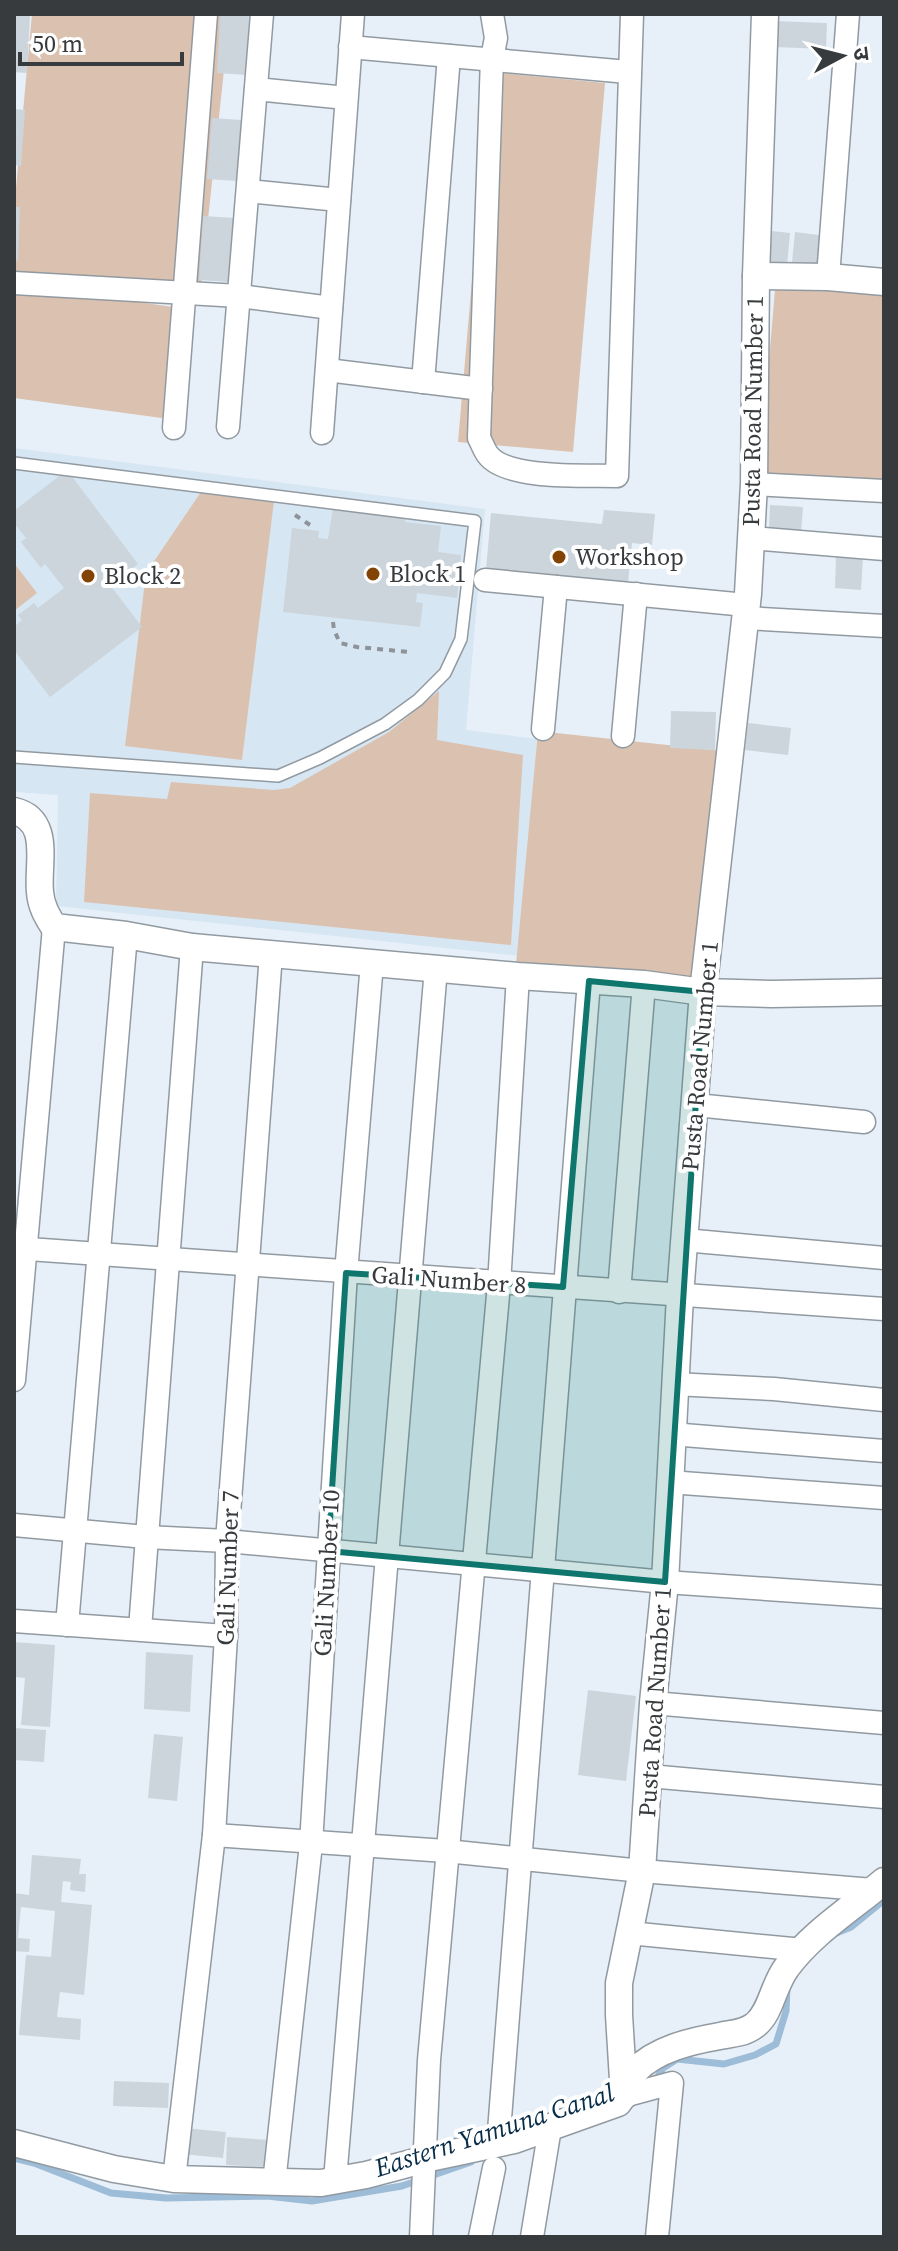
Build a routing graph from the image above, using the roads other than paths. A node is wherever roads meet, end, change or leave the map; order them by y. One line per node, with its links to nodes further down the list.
1 (206, 14): 20 (street)
2 (262, 14): 12 (street)
3 (353, 14): 8 (street)
4 (492, 14): 10 (street)
5 (632, 14): 11 (street)
6 (765, 14): 16 (street, Pusta Road Number 1)
7 (848, 14): 17 (street)
8 (350, 47): 9 (street); 13 (street)
9 (449, 56): 10 (street); 24 (street)
10 (492, 58): 11 (street); 25 (street)
11 (628, 72): 25 (street)
12 (256, 89): 13 (street); 14 (street)
13 (346, 98): 15 (street)
14 (248, 191): 15 (street); 21 (street)
15 (339, 200): 22 (street)
16 (756, 276): 17 (street); 30 (street, Pusta Road Number 1)
17 (828, 277): 18 (street)
18 (884, 282)
19 (14, 283): 20 (street)
20 (186, 293): 21 (street); 27 (street)
21 (239, 296): 22 (street); 26 (street)
22 (331, 308): 23 (street)
23 (327, 370): 24 (street); 28 (street)
24 (423, 382): 25 (street)
25 (481, 389)
26 (228, 427)
27 (174, 428)
28 (322, 433)
29 (14, 463): 41 (lane)
30 (754, 484): 31 (street); 32 (street, Pusta Road Number 1)
31 (884, 491)
32 (751, 538): 33 (street); 37 (street, Pusta Road Number 1)
33 (884, 549)
34 (485, 580): 35 (street)
35 (556, 587): 36 (street); 39 (street)
36 (636, 594): 37 (street); 40 (street)
37 (746, 611): 38 (street); 52 (street, Pusta Road Number 1)
38 (884, 626)
39 (543, 729)
40 (623, 736)
41 (14, 757)
42 (14, 811): 43 (street)
43 (54, 927): 44 (street); 57 (street)
44 (126, 935): 45 (street); 58 (street)
45 (192, 947): 46 (street); 60 (street)
46 (271, 954): 47 (street); 61 (street, Gali Number 7)
47 (372, 963): 48 (street); 62 (street, Gali Number 10)
48 (436, 968): 49 (street); 63 (street)
49 (518, 976): 50 (street); 64 (street)
50 (589, 981): 51 (street); 65 (street)
51 (644, 984): 52 (street); 66 (street)
52 (703, 992): 53 (street); 54 (street, Pusta Road Number 1)
53 (884, 992)
54 (696, 1105): 55 (street); 56 (street, Pusta Road Number 1)
55 (864, 1122)
56 (684, 1240): 59 (street); 67 (street, Pusta Road Number 1)
57 (20, 1248): 58 (street, Gali Number 8); 69 (street)
58 (98, 1255): 60 (street, Gali Number 8); 77 (street)
59 (884, 1258)
60 (168, 1261): 61 (street, Gali Number 8); 78 (street)
61 (248, 1266): 62 (street, Gali Number 8); 79 (street, Gali Number 7)
62 (346, 1273): 63 (street, Gali Number 8); 80 (street, Gali Number 10)
63 (411, 1277): 64 (street, Gali Number 8); 81 (street)
64 (499, 1284): 65 (street, Gali Number 8); 82 (street)
65 (563, 1287): 66 (street, Gali Number 8); 83 (street)
66 (619, 1292): 67 (street, Gali Number 8)
67 (680, 1296): 68 (street, Gali Number 8); 70 (street, Pusta Road Number 1)
68 (884, 1309)
69 (14, 1380)
70 (674, 1384): 71 (street); 72 (street, Pusta Road Number 1)
71 (884, 1400)
72 (671, 1434): 73 (street); 74 (street, Pusta Road Number 1)
73 (884, 1451)
74 (669, 1482): 75 (street); 84 (street, Pusta Road Number 1)
75 (884, 1498)
76 (14, 1525): 77 (street)
77 (74, 1531): 78 (street); 87 (street)
78 (146, 1537): 79 (street); 88 (street)
79 (227, 1541): 80 (street); 89 (street, Gali Number 7)
80 (328, 1551): 81 (street); 95 (street, Gali Number 10)
81 (387, 1557): 82 (street); 96 (street)
82 (474, 1565): 83 (street); 97 (street)
83 (543, 1572): 84 (street); 98 (street)
84 (665, 1582): 85 (street); 90 (street, Pusta Road Number 1)
85 (884, 1597)
86 (14, 1621): 87 (street)
87 (67, 1625): 88 (street)
88 (140, 1629): 89 (street)
89 (226, 1636): 94 (street, Gali Number 7)
90 (653, 1703): 91 (street); 92 (street, Pusta Road Number 1)
91 (884, 1723)
92 (649, 1776): 93 (street); 99 (street, Pusta Road Number 1)
93 (884, 1797)
94 (214, 1835): 95 (street); 108 (street, Gali Number 7)
95 (311, 1844): 96 (street); 110 (street, Gali Number 10)
96 (363, 1847): 97 (street); 109 (street)
97 (446, 1851): 98 (street); 107 (street)
98 (519, 1860): 99 (street); 106 (street)
99 (642, 1871): 100 (street); 101 (street, Pusta Road Number 1)
100 (879, 1885): 102 (street)
101 (629, 1933): 102 (street); 103 (street, Pusta Road Number 1)
102 (803, 1950): 103 (street)
103 (631, 2094): 104 (street); 114 (street)
104 (550, 2128): 106 (street); 113 (street)
105 (14, 2143): 108 (street)
106 (496, 2156): 107 (street); 112 (street)
107 (425, 2160): 109 (street); 111 (street)
108 (174, 2179): 110 (street)
109 (335, 2180): 110 (street)
110 (274, 2183)
111 (421, 2237)
112 (480, 2237)
113 (532, 2237)
114 (657, 2237)

